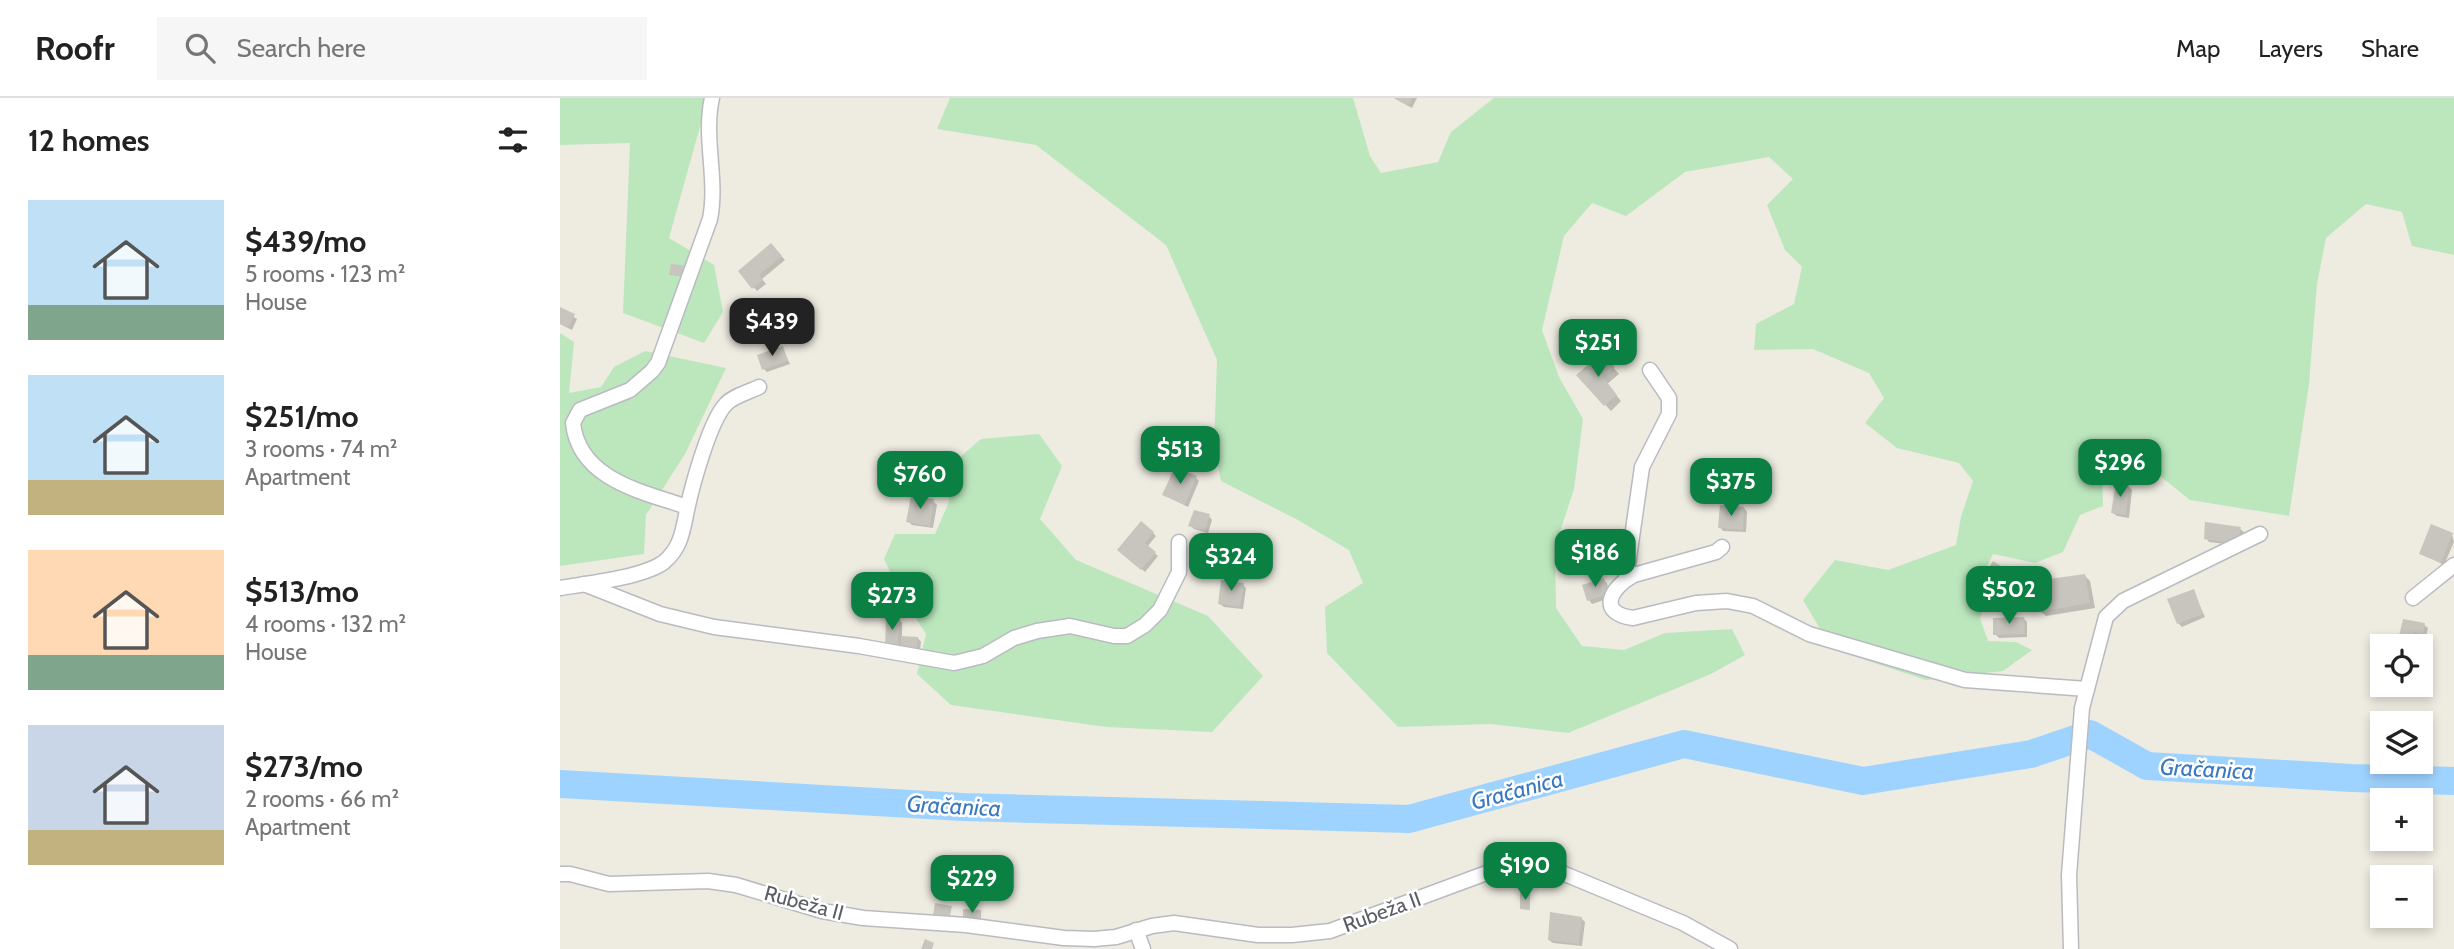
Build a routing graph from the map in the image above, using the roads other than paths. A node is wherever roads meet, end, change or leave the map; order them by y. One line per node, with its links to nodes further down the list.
1 (712, 98): 4 (street)
2 (1650, 370): 9 (street)
3 (759, 387): 4 (street)
4 (687, 508): 10 (street)
5 (2260, 534): 13 (street)
6 (1179, 542): 10 (street)
7 (1722, 547): 9 (street)
8 (2454, 565): 12 (street)
9 (1626, 579): 13 (street)
10 (584, 584): 11 (street)
11 (560, 588)
12 (2413, 598)
13 (2087, 689): 18 (street)
14 (560, 874): 15 (street, Rubeža II)
15 (1136, 930): 16 (street); 17 (street, Rubeža II)
16 (1143, 949)
17 (1730, 949)
18 (2071, 949)

